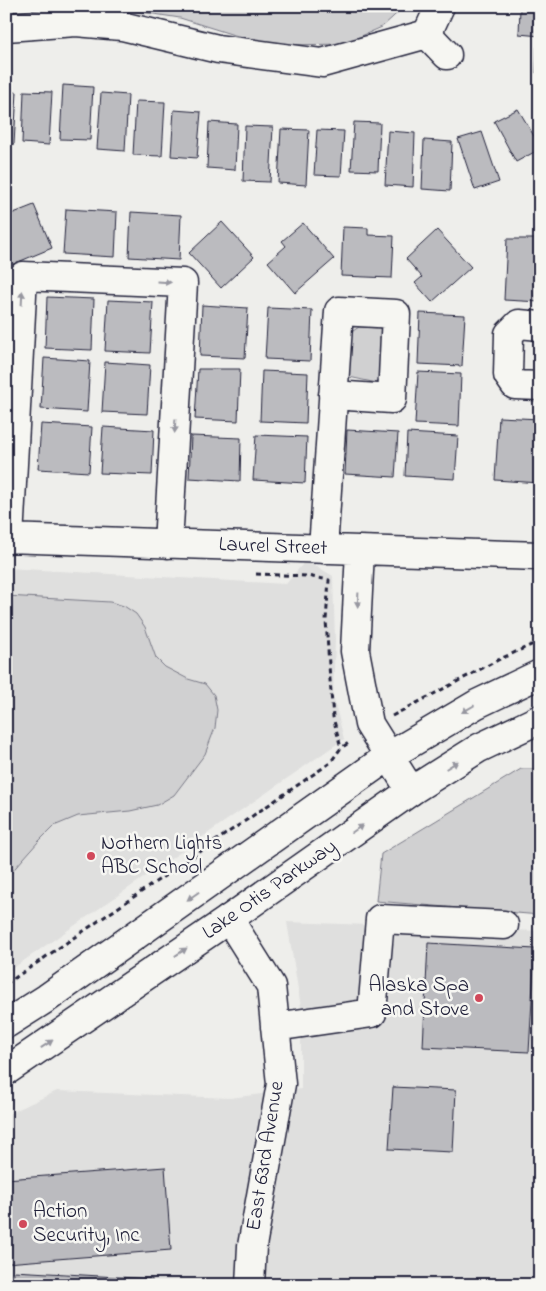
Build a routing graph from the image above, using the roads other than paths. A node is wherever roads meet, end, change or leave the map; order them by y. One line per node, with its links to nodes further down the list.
1 (440, 6): 4 (street)
2 (76, 14): 3 (street); 4 (street)
3 (6, 27)
4 (427, 34): 5 (street)
5 (447, 55)
6 (540, 326): 7 (street)
7 (540, 386)
8 (332, 396): 11 (street)
9 (8, 539): 10 (street, Laurel Street); 10 (street, one-way to 10)
10 (168, 544): 11 (street, Laurel Street)
11 (323, 549): 12 (street, Laurel Street)
12 (360, 551): 13 (street, Laurel Street); 16 (street, one-way to 16)
13 (540, 556)
14 (540, 674): 16 (street, Lake Otis Parkway, one-way to 16)
15 (540, 719): 17 (street, Lake Otis Parkway, one-way to 15)
16 (389, 756): 17 (street); 18 (street, Lake Otis Parkway)
17 (411, 791): 19 (street, Lake Otis Parkway, one-way to 17)
18 (286, 831): 19 (street); 21 (street, Lake Otis Parkway, one-way to 21)
19 (230, 919): 22 (street, East 63rd Avenue); 23 (street, Lake Otis Parkway, one-way to 19)
20 (504, 925): 22 (street)
21 (6, 1024)
22 (275, 1027): 24 (street, East 63rd Avenue)
23 (6, 1071)
24 (250, 1285)

